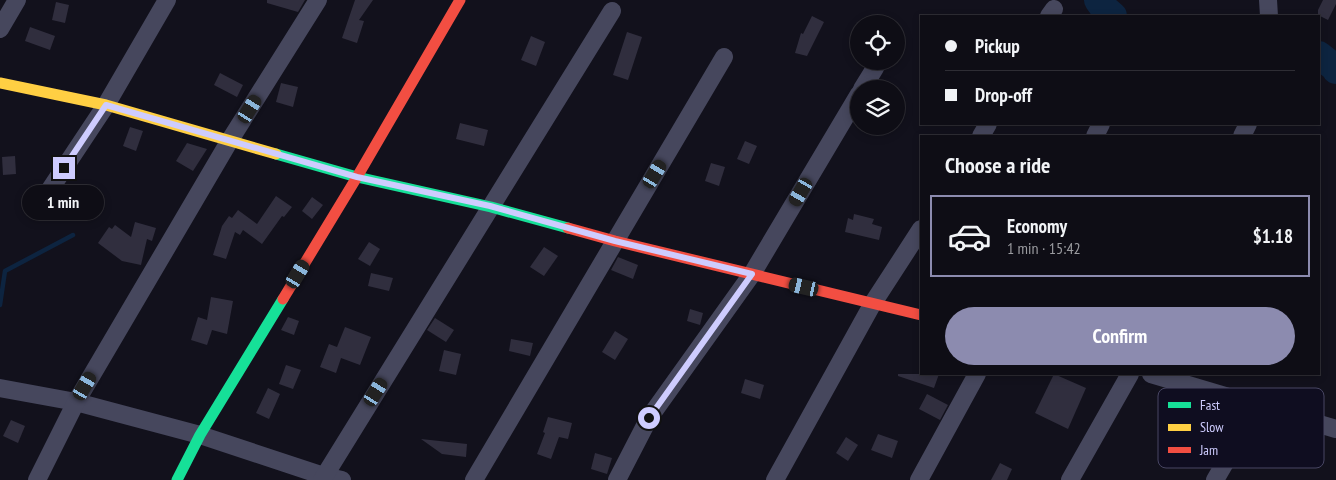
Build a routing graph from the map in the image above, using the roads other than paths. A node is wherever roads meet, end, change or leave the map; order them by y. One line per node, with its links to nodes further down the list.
1 (17, 0): 8 (street)
2 (167, 0): 11 (street)
3 (318, 0): 13 (street)
4 (460, 0): 14 (street)
5 (1268, 0): 7 (street)
6 (612, 11): 16 (street)
7 (1269, 15)
8 (0, 29)
9 (724, 57): 18 (street)
10 (0, 82): 11 (street)
11 (106, 105): 13 (street); 15 (street)
12 (850, 109): 19 (street)
13 (230, 140): 14 (street); 27 (street)
14 (357, 177): 16 (street); 30 (street)
15 (43, 200)
16 (490, 206): 18 (street); 32 (street)
17 (920, 231): 20 (street)
18 (615, 241): 19 (street); 36 (street)
19 (752, 274): 20 (street); 37 (street)
20 (873, 303): 21 (street); 38 (street)
21 (920, 315)
22 (976, 375): 39 (street)
23 (1129, 375): 40 (street)
24 (1154, 375): 26 (street)
25 (0, 388): 27 (street)
26 (1198, 388)
27 (76, 402): 30 (street); 33 (street)
28 (1324, 425): 29 (street)
29 (1336, 429)
30 (200, 434): 32 (street); 34 (street)
31 (1222, 468): 41 (street)
32 (323, 478): 35 (street)
33 (37, 480)
34 (177, 480)
35 (342, 480)
36 (474, 480)
37 (617, 480)
38 (775, 480)
39 (918, 480)
40 (1070, 480)
41 (1215, 480)

